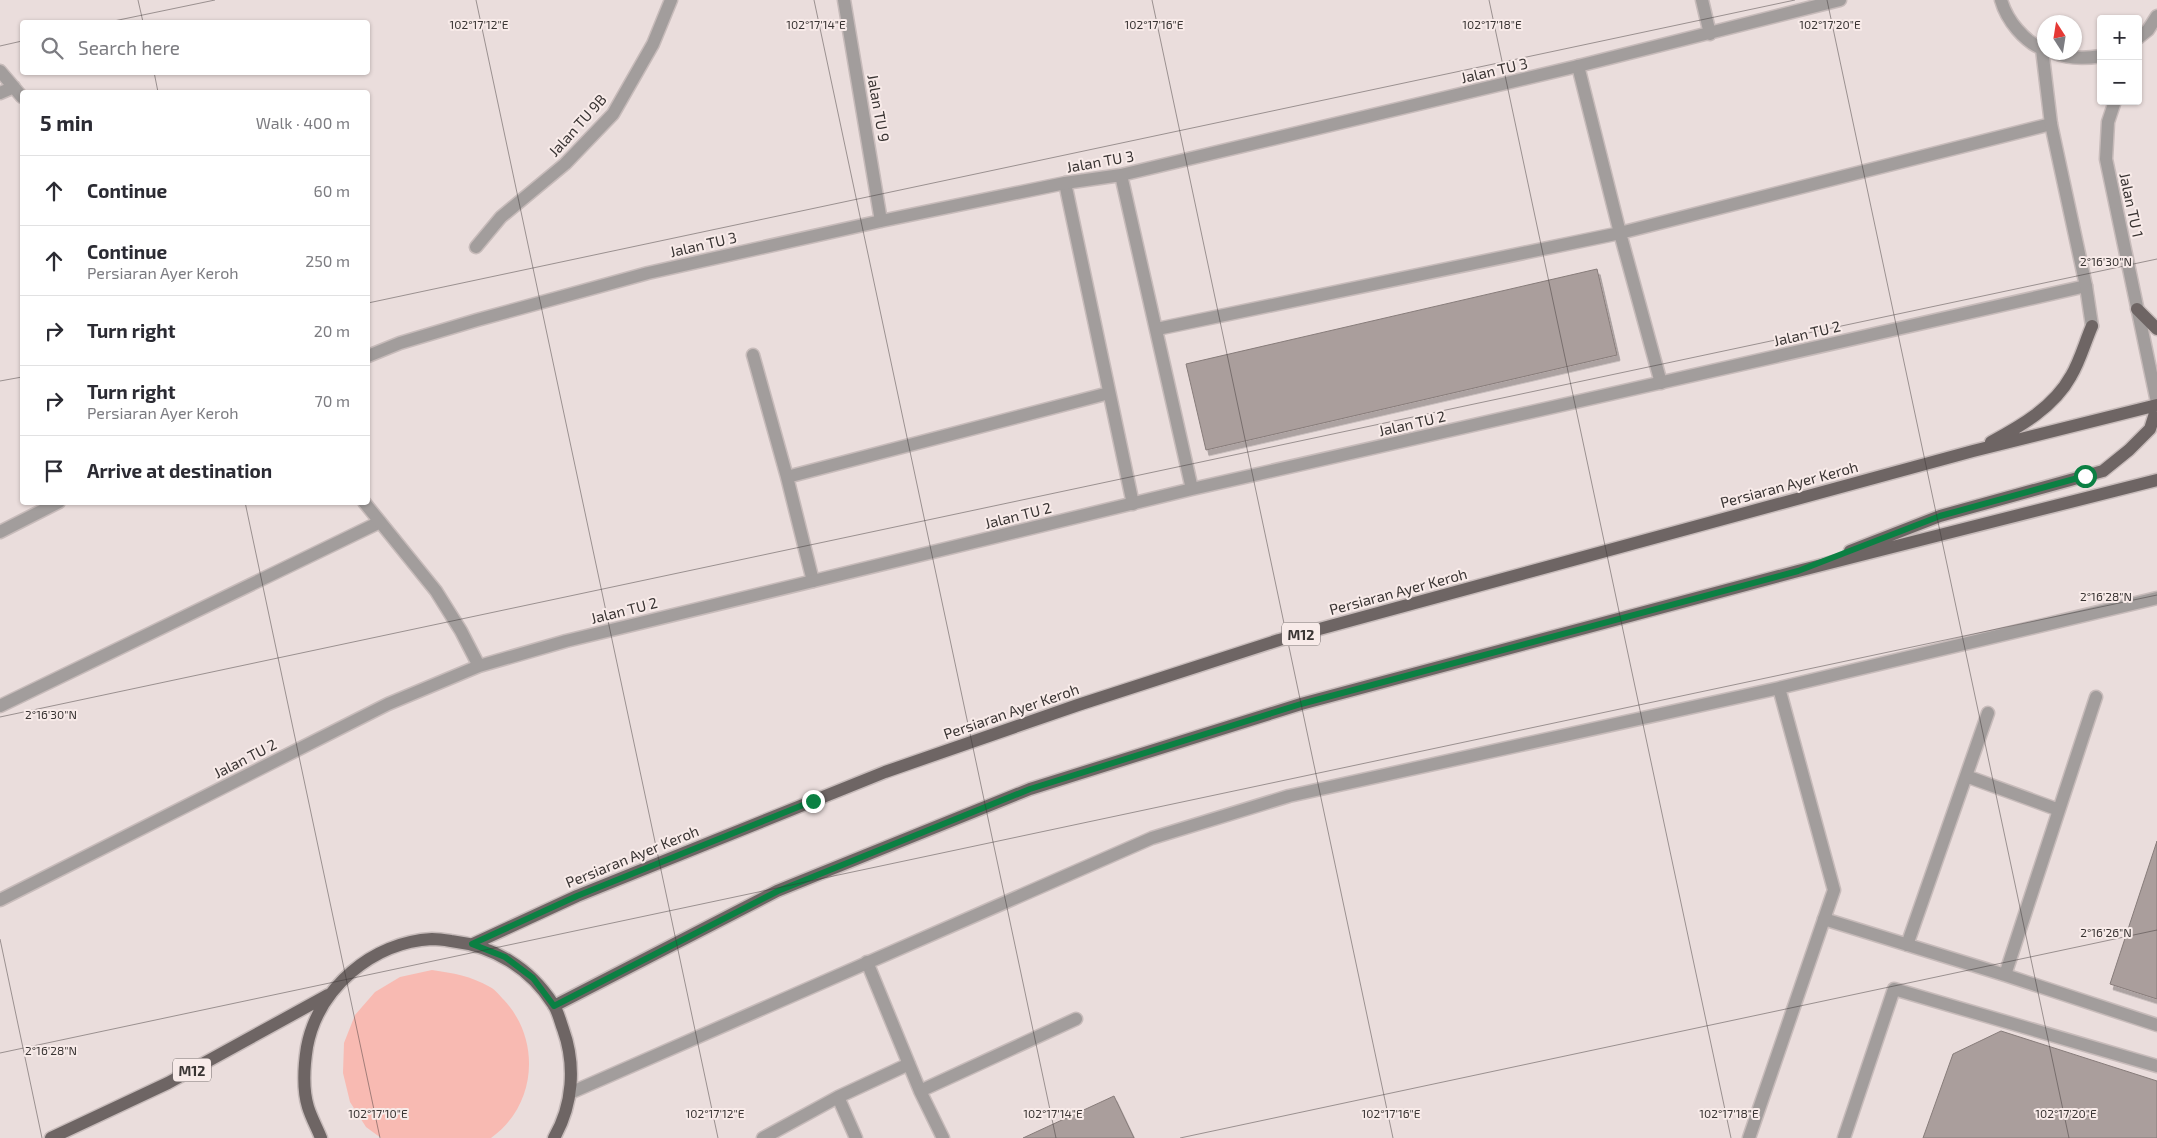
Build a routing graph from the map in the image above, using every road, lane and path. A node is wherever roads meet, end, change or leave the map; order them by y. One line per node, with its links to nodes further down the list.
1 (671, 0): 24 (street, Jalan TU 9B)
2 (844, 0): 22 (street, Jalan TU 9)
3 (1702, 0): 7 (street)
4 (1840, 0): 7 (street, Jalan TU 3)
5 (2001, 0): 9 (street)
6 (2157, 16): 8 (street)
7 (1710, 34): 13 (street, Jalan TU 3)
8 (2142, 35)
9 (2037, 44)
10 (2097, 57): 11 (street)
11 (2082, 59)
12 (2047, 60): 19 (street)
13 (1578, 66): 20 (street, Jalan TU 3); 23 (street)
14 (0, 71): 15 (street)
15 (14, 87): 16 (street); 17 (street)
16 (0, 93)
17 (20, 94)
18 (2114, 105): 26 (street, Jalan TU 1)
19 (2051, 124): 23 (street); 25 (street)
20 (1122, 176): 21 (street, Jalan TU 3); 28 (street)
21 (1065, 183): 22 (street, Jalan TU 3); 33 (street)
22 (881, 220): 30 (street, Jalan TU 3)
23 (1620, 233): 28 (street); 32 (street)
24 (476, 247)
25 (2086, 286): 27 (street); 32 (street, Jalan TU 2)
26 (2137, 310): 29 (main road); 34 (street, Jalan TU 1)
27 (2092, 326): 35 (main road)
28 (1157, 329): 38 (street)
29 (2157, 329)
30 (370, 355)
31 (753, 355): 36 (street)
32 (1661, 383): 38 (street, Jalan TU 2)
33 (1109, 393): 36 (street); 39 (street)
34 (2157, 405): 35 (main road, Persiaran Ayer Keroh / M12); 44 (main road)
35 (1974, 451): 56 (main road, Persiaran Ayer Keroh / M12)
36 (787, 477): 45 (street)
37 (2157, 480): 44 (main road)
38 (1192, 489): 39 (street, Jalan TU 2)
39 (1133, 504): 45 (street, Jalan TU 2)
40 (53, 505): 43 (street)
41 (366, 505): 42 (street)
42 (380, 522): 47 (street); 50 (street)
43 (0, 532)
44 (1798, 571): 61 (main road)
45 (813, 581): 47 (street, Jalan TU 2)
46 (2157, 598): 48 (street)
47 (479, 666): 54 (street, Jalan TU 2)
48 (1780, 688): 55 (street); 58 (street)
49 (2096, 697): 53 (street)
50 (0, 706)
51 (1988, 713): 52 (street)
52 (1966, 776): 53 (street); 57 (street)
53 (2059, 810): 59 (street)
54 (0, 900)
55 (1824, 919): 57 (street); 75 (street)
56 (472, 944): 60 (main road, M12); 61 (main road, M12)
57 (1907, 945): 59 (street)
58 (867, 962): 64 (street); 67 (street)
59 (2005, 975): 63 (street)
60 (329, 995): 69 (main road, M12); 70 (main road, M12)
61 (554, 1006): 67 (main road, M12)
62 (1076, 1019): 66 (street)
63 (2157, 1025)
64 (908, 1064): 66 (street); 68 (street)
65 (2157, 1066): 76 (street)
66 (920, 1091): 74 (street)
67 (570, 1093): 71 (main road, M12)
68 (838, 1098): 72 (street); 73 (street)
69 (50, 1138)
70 (321, 1138)
71 (554, 1138)
72 (763, 1138)
73 (856, 1138)
74 (943, 1138)
75 (1749, 1138)
76 (1844, 1138)

